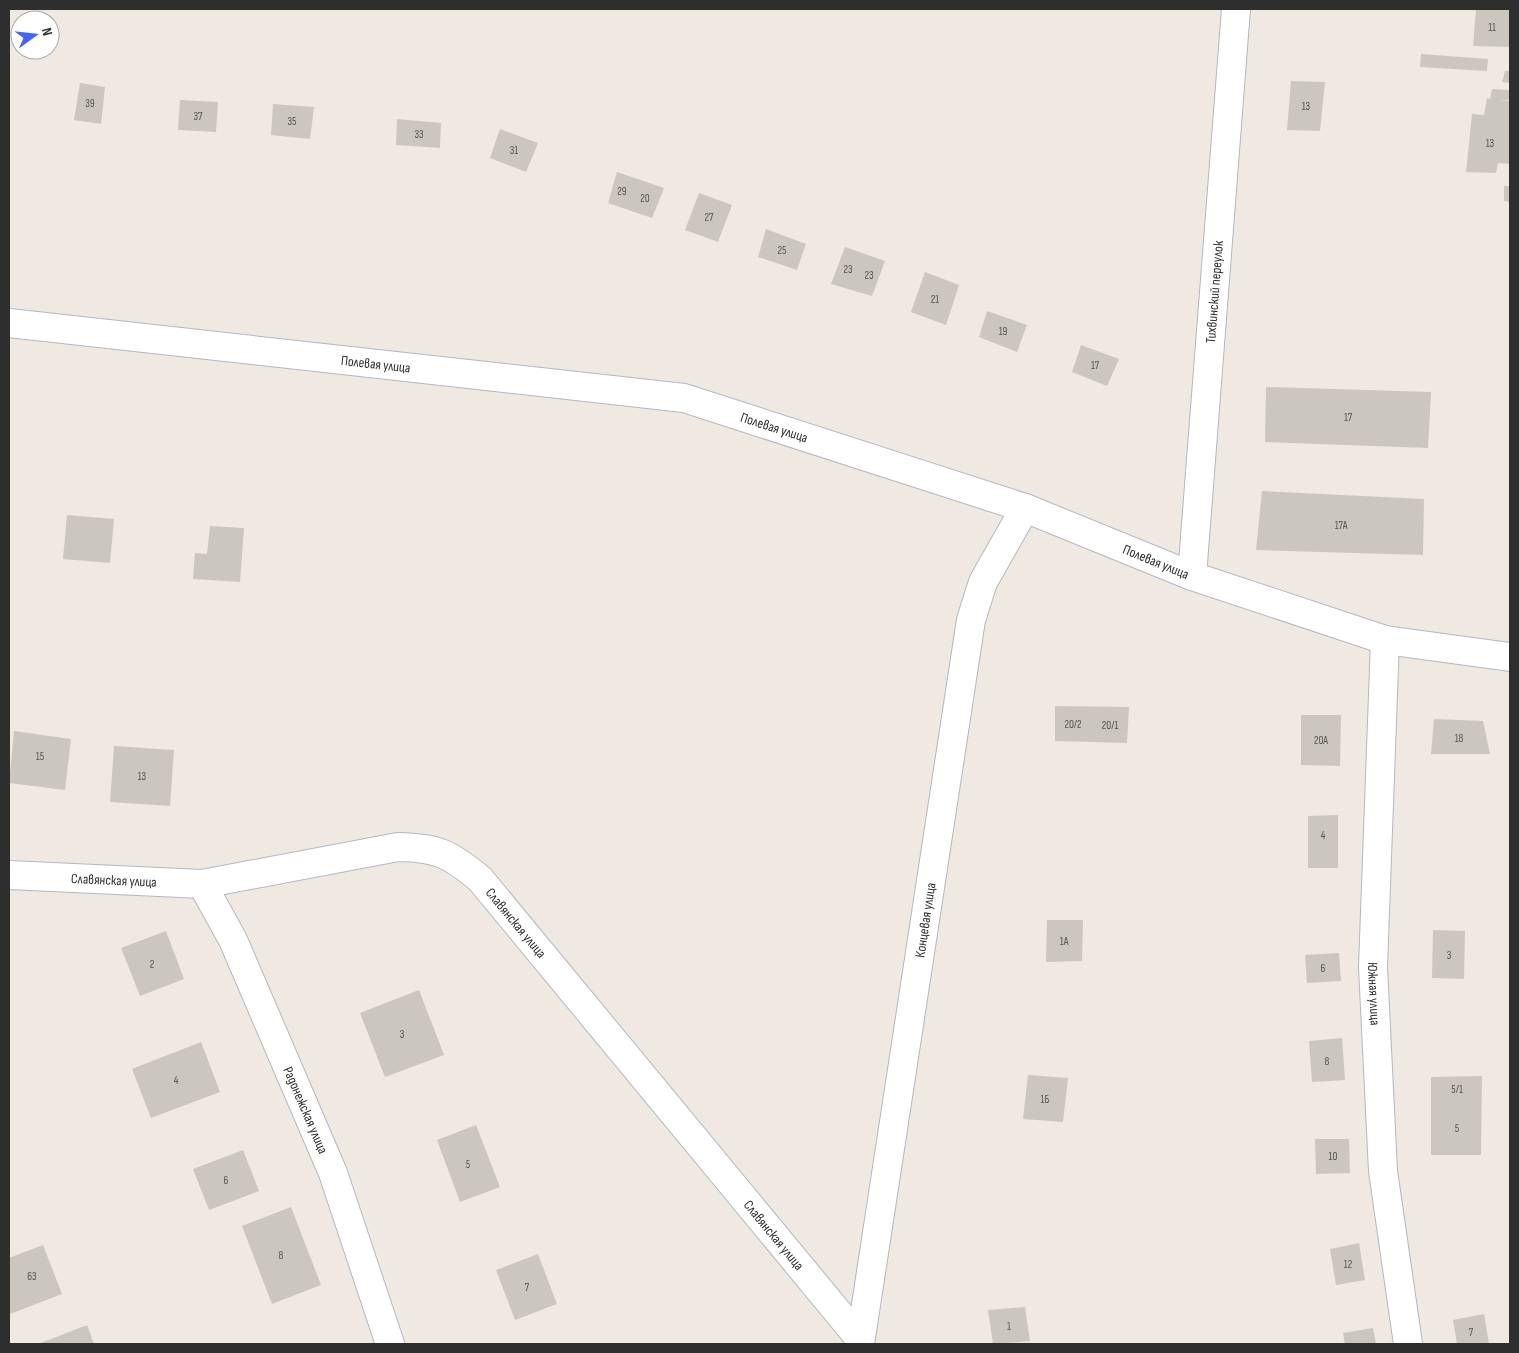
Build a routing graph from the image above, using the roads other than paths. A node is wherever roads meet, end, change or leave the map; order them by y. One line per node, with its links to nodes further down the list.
1 (1236, 9): 4 (street, Тихвинский переулок)
2 (9, 323): 3 (street, Полевая улица)
3 (1025, 508): 4 (street, Полевая улица); 9 (street, Концевая улица)
4 (1192, 576): 5 (street, Полевая улица)
5 (1385, 640): 6 (street, Полевая улица); 11 (street, Южная улица)
6 (1510, 657)
7 (9, 875): 8 (street, Славянская улица)
8 (202, 884): 9 (street, Славянская улица); 10 (street, Радонежская улица)
9 (860, 1342)
10 (390, 1344)
11 (1408, 1344)

